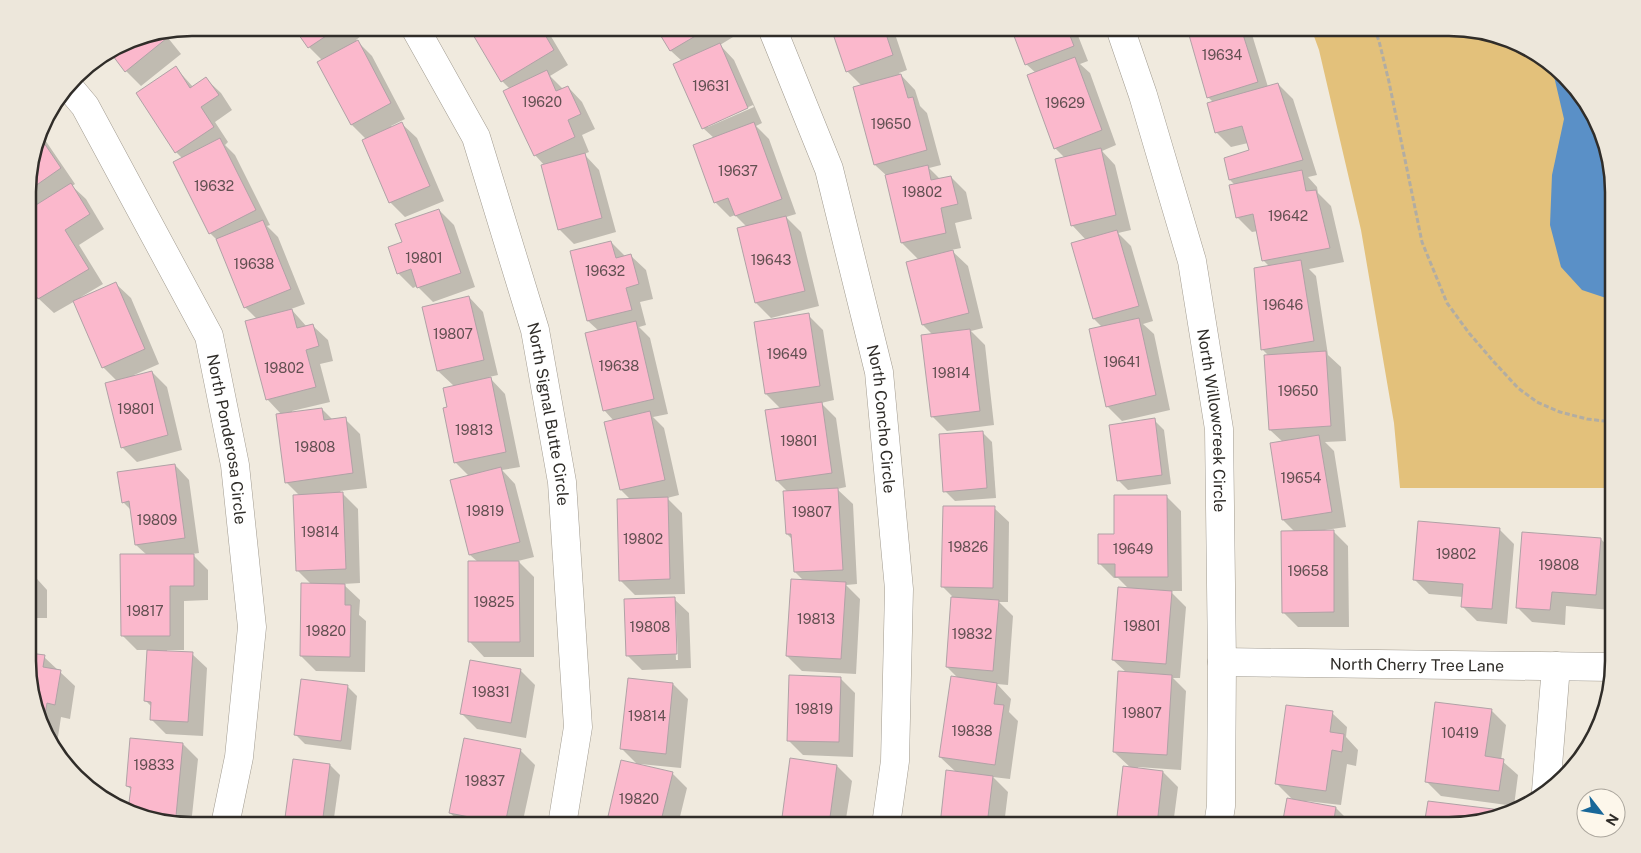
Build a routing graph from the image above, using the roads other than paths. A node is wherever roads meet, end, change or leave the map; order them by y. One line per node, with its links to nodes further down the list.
1 (1123, 36): 5 (street, North Willowcreek Circle)
2 (420, 37): 12 (street, North Signal Butte Circle)
3 (775, 37): 9 (street, North Concho Circle)
4 (73, 92): 11 (street, North Ponderosa Circle)
5 (1222, 662): 6 (street, North Cherry Tree Lane); 10 (street, North Willowcreek Circle)
6 (1556, 666): 7 (street, North Cherry Tree Lane); 8 (street)
7 (1604, 667)
8 (1547, 782)
9 (887, 816)
10 (1219, 816)
11 (227, 817)
12 (563, 817)

